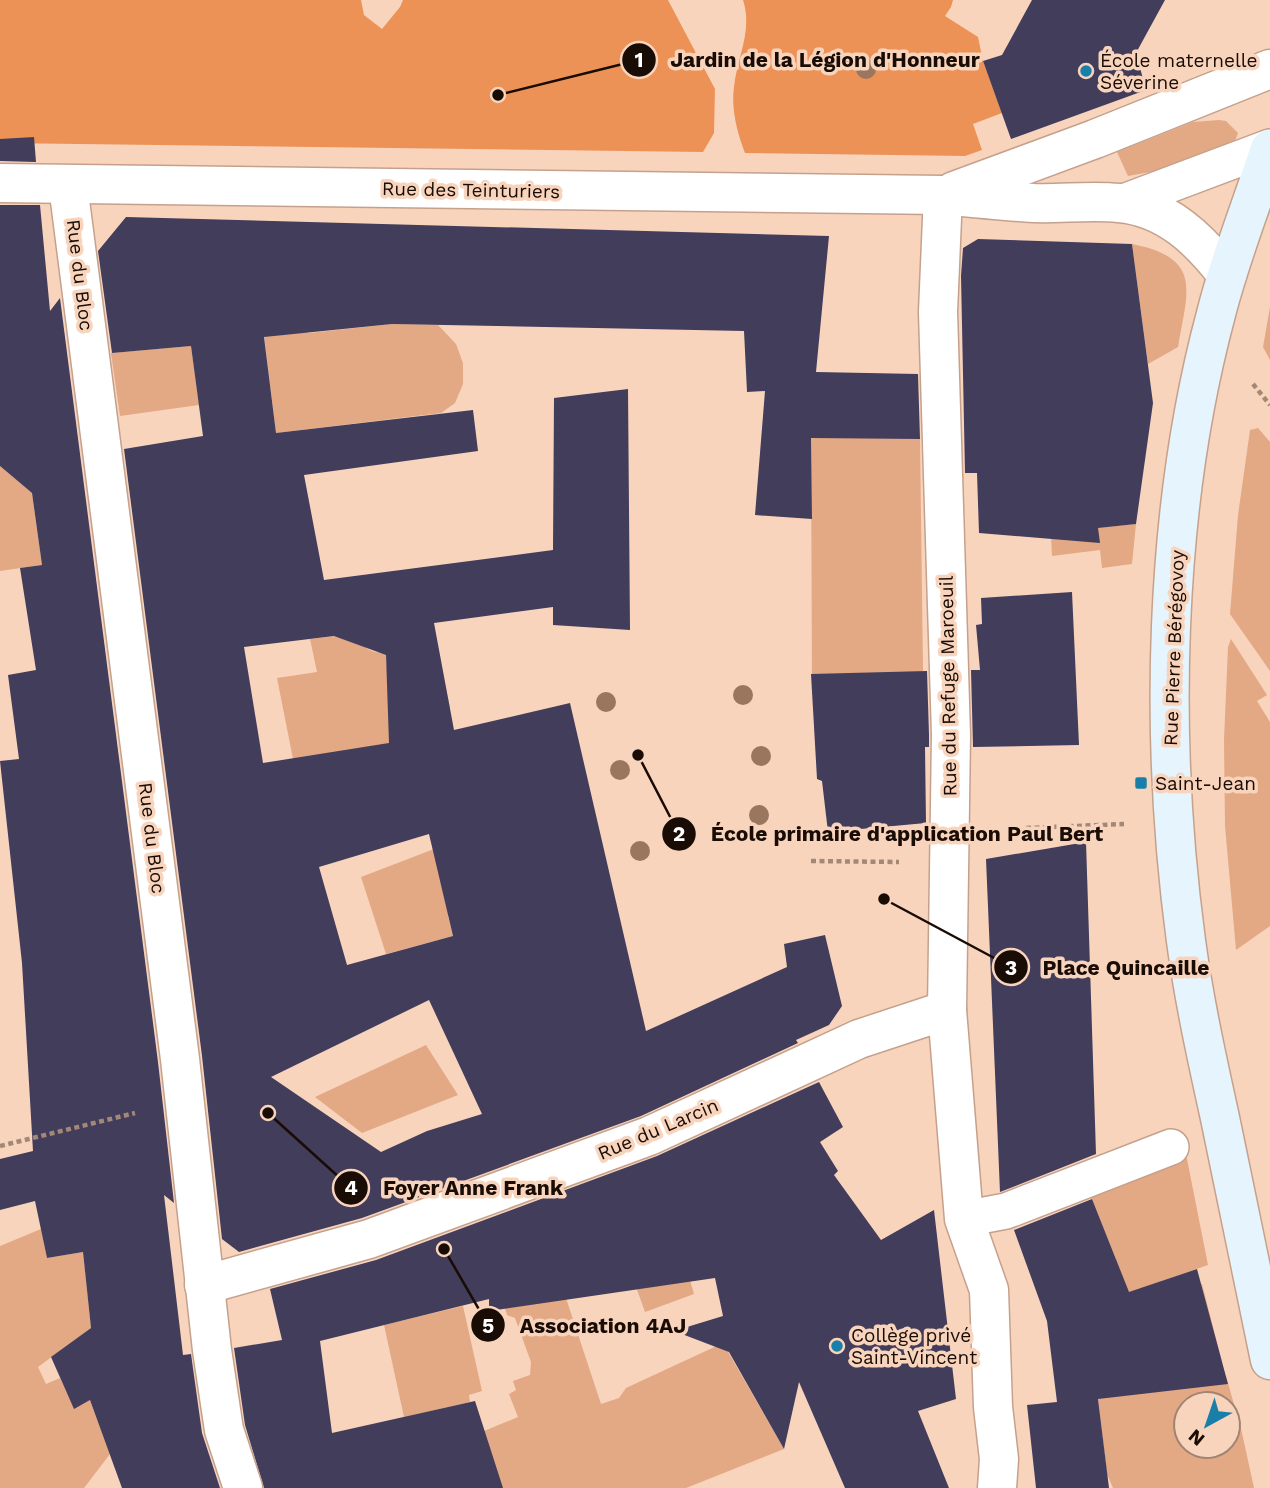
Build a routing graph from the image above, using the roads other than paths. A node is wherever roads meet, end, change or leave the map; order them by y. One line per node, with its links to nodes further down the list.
1 (1270, 69): 5 (street)
2 (1270, 148): 6 (lane); 7 (street, Rue Pierre Bérégovoy)
3 (0, 183): 4 (street, Rue des Teinturiers)
4 (68, 185): 5 (street, Rue des Teinturiers); 11 (street, Rue du Bloc)
5 (943, 195): 6 (street, Rue des Teinturiers); 8 (street, Rue du Refuge Maroeuil)
6 (1121, 203): 7 (street, Rue des Teinturiers)
7 (1227, 275): 12 (street, Rue Pierre Bérégovoy)
8 (947, 1010): 10 (street, Rue du Refuge Maroeuil); 11 (street, Rue du Larcin)
9 (1171, 1147): 10 (lane)
10 (964, 1220): 14 (street, Rue du Refuge Maroeuil)
11 (204, 1285): 13 (street, Rue du Bloc)
12 (1270, 1360)
13 (243, 1488)
14 (997, 1488)

